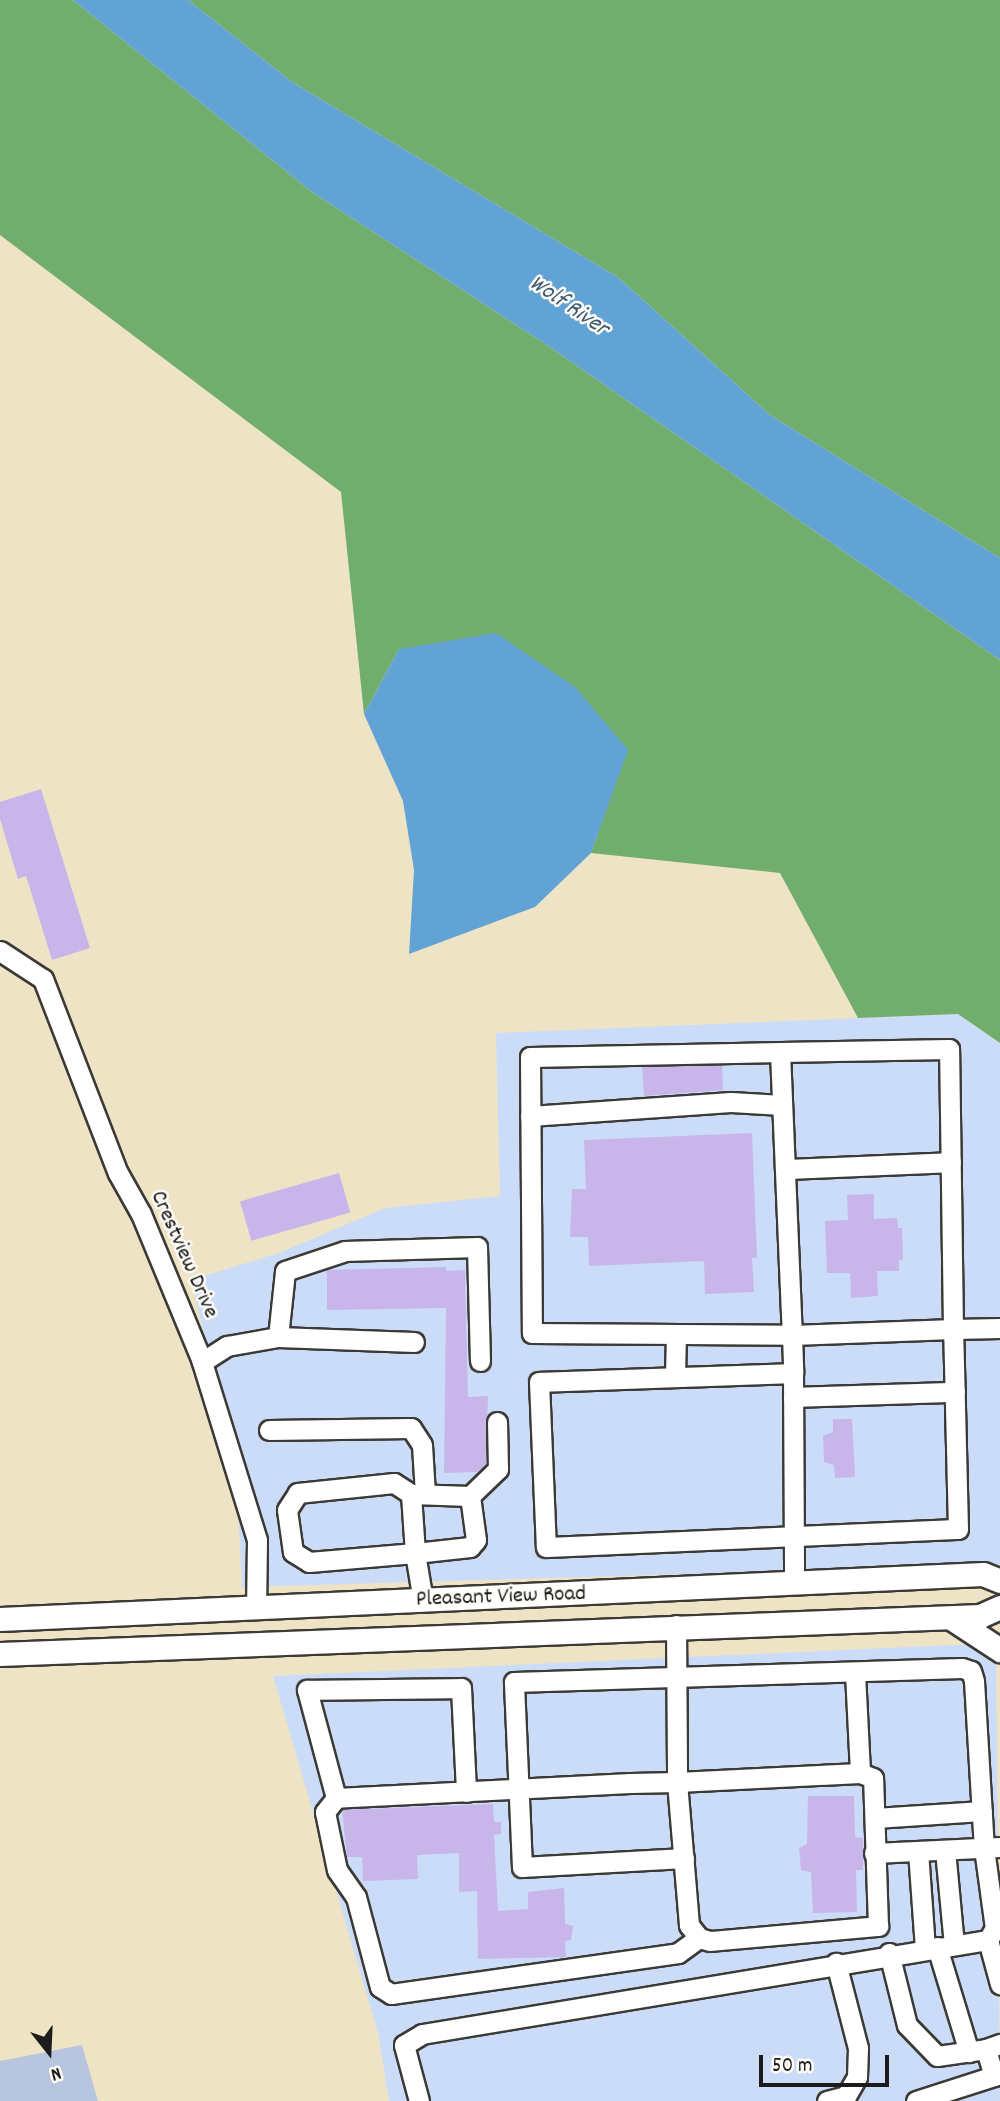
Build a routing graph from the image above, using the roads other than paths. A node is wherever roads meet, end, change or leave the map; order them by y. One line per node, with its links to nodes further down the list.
1 (0, 951): 14 (street, Crestview Drive)
2 (780, 1052): 3 (street); 4 (street); 5 (street)
3 (782, 1105): 4 (street); 6 (street)
4 (530, 1116): 9 (street)
5 (951, 1162): 6 (street); 8 (street)
6 (785, 1169): 10 (street)
7 (1000, 1328): 8 (street)
8 (954, 1329): 10 (street); 17 (street)
9 (676, 1334): 10 (street); 16 (street)
10 (792, 1335): 15 (street)
11 (278, 1337): 12 (street); 13 (street); 14 (street)
12 (414, 1342)
13 (480, 1361)
14 (202, 1362): 29 (street, Crestview Drive)
15 (793, 1373): 16 (street); 18 (street)
16 (675, 1375): 23 (street)
17 (955, 1392): 18 (street); 23 (street)
18 (793, 1397): 23 (street)
19 (497, 1422): 22 (street)
20 (269, 1430): 21 (street)
21 (418, 1494): 22 (street); 24 (street); 24 (street)
22 (470, 1496): 24 (street)
23 (794, 1536): 26 (street)
24 (415, 1553): 27 (street)
25 (1000, 1581): 26 (main road, Pleasant View Road)
26 (794, 1584): 27 (main road, Pleasant View Road); 33 (main road)
27 (423, 1601): 29 (main road, Pleasant View Road)
28 (1000, 1607): 31 (main road, Pleasant View Road)
29 (256, 1608): 30 (main road, Pleasant View Road)
30 (78, 1616): 32 (main road, Pleasant View Road); 36 (main road)
31 (948, 1616): 33 (main road, Pleasant View Road); 35 (main road)
32 (0, 1619)
33 (791, 1620): 34 (main road, Pleasant View Road)
34 (676, 1625): 36 (main road, Pleasant View Road); 39 (street)
35 (1000, 1650)
36 (77, 1651): 37 (main road, Pleasant View Road)
37 (0, 1654)
38 (855, 1673): 39 (street); 40 (street); 45 (street)
39 (676, 1680): 41 (street); 42 (street)
40 (860, 1773): 41 (street); 46 (street)
41 (677, 1782): 42 (street); 51 (street)
42 (518, 1789): 43 (street); 51 (street)
43 (466, 1792): 44 (street); 44 (street)
44 (336, 1798): 52 (street)
45 (982, 1811): 46 (street); 47 (street)
46 (875, 1818): 50 (street)
47 (992, 1847): 48 (street); 53 (street)
48 (944, 1850): 49 (street); 54 (street)
49 (918, 1851): 50 (street); 54 (street)
50 (874, 1853): 52 (street)
51 (684, 1858): 52 (street)
52 (699, 1938)
53 (988, 1940): 54 (street); 57 (street)
54 (939, 1947): 55 (street); 58 (street)
55 (889, 1953): 56 (street); 58 (street)
56 (835, 1963): 60 (street); 61 (street)
57 (1000, 1984)
58 (985, 2048): 59 (street)
59 (997, 2075): 62 (street)
60 (419, 2101)
61 (827, 2101)
62 (916, 2101)

